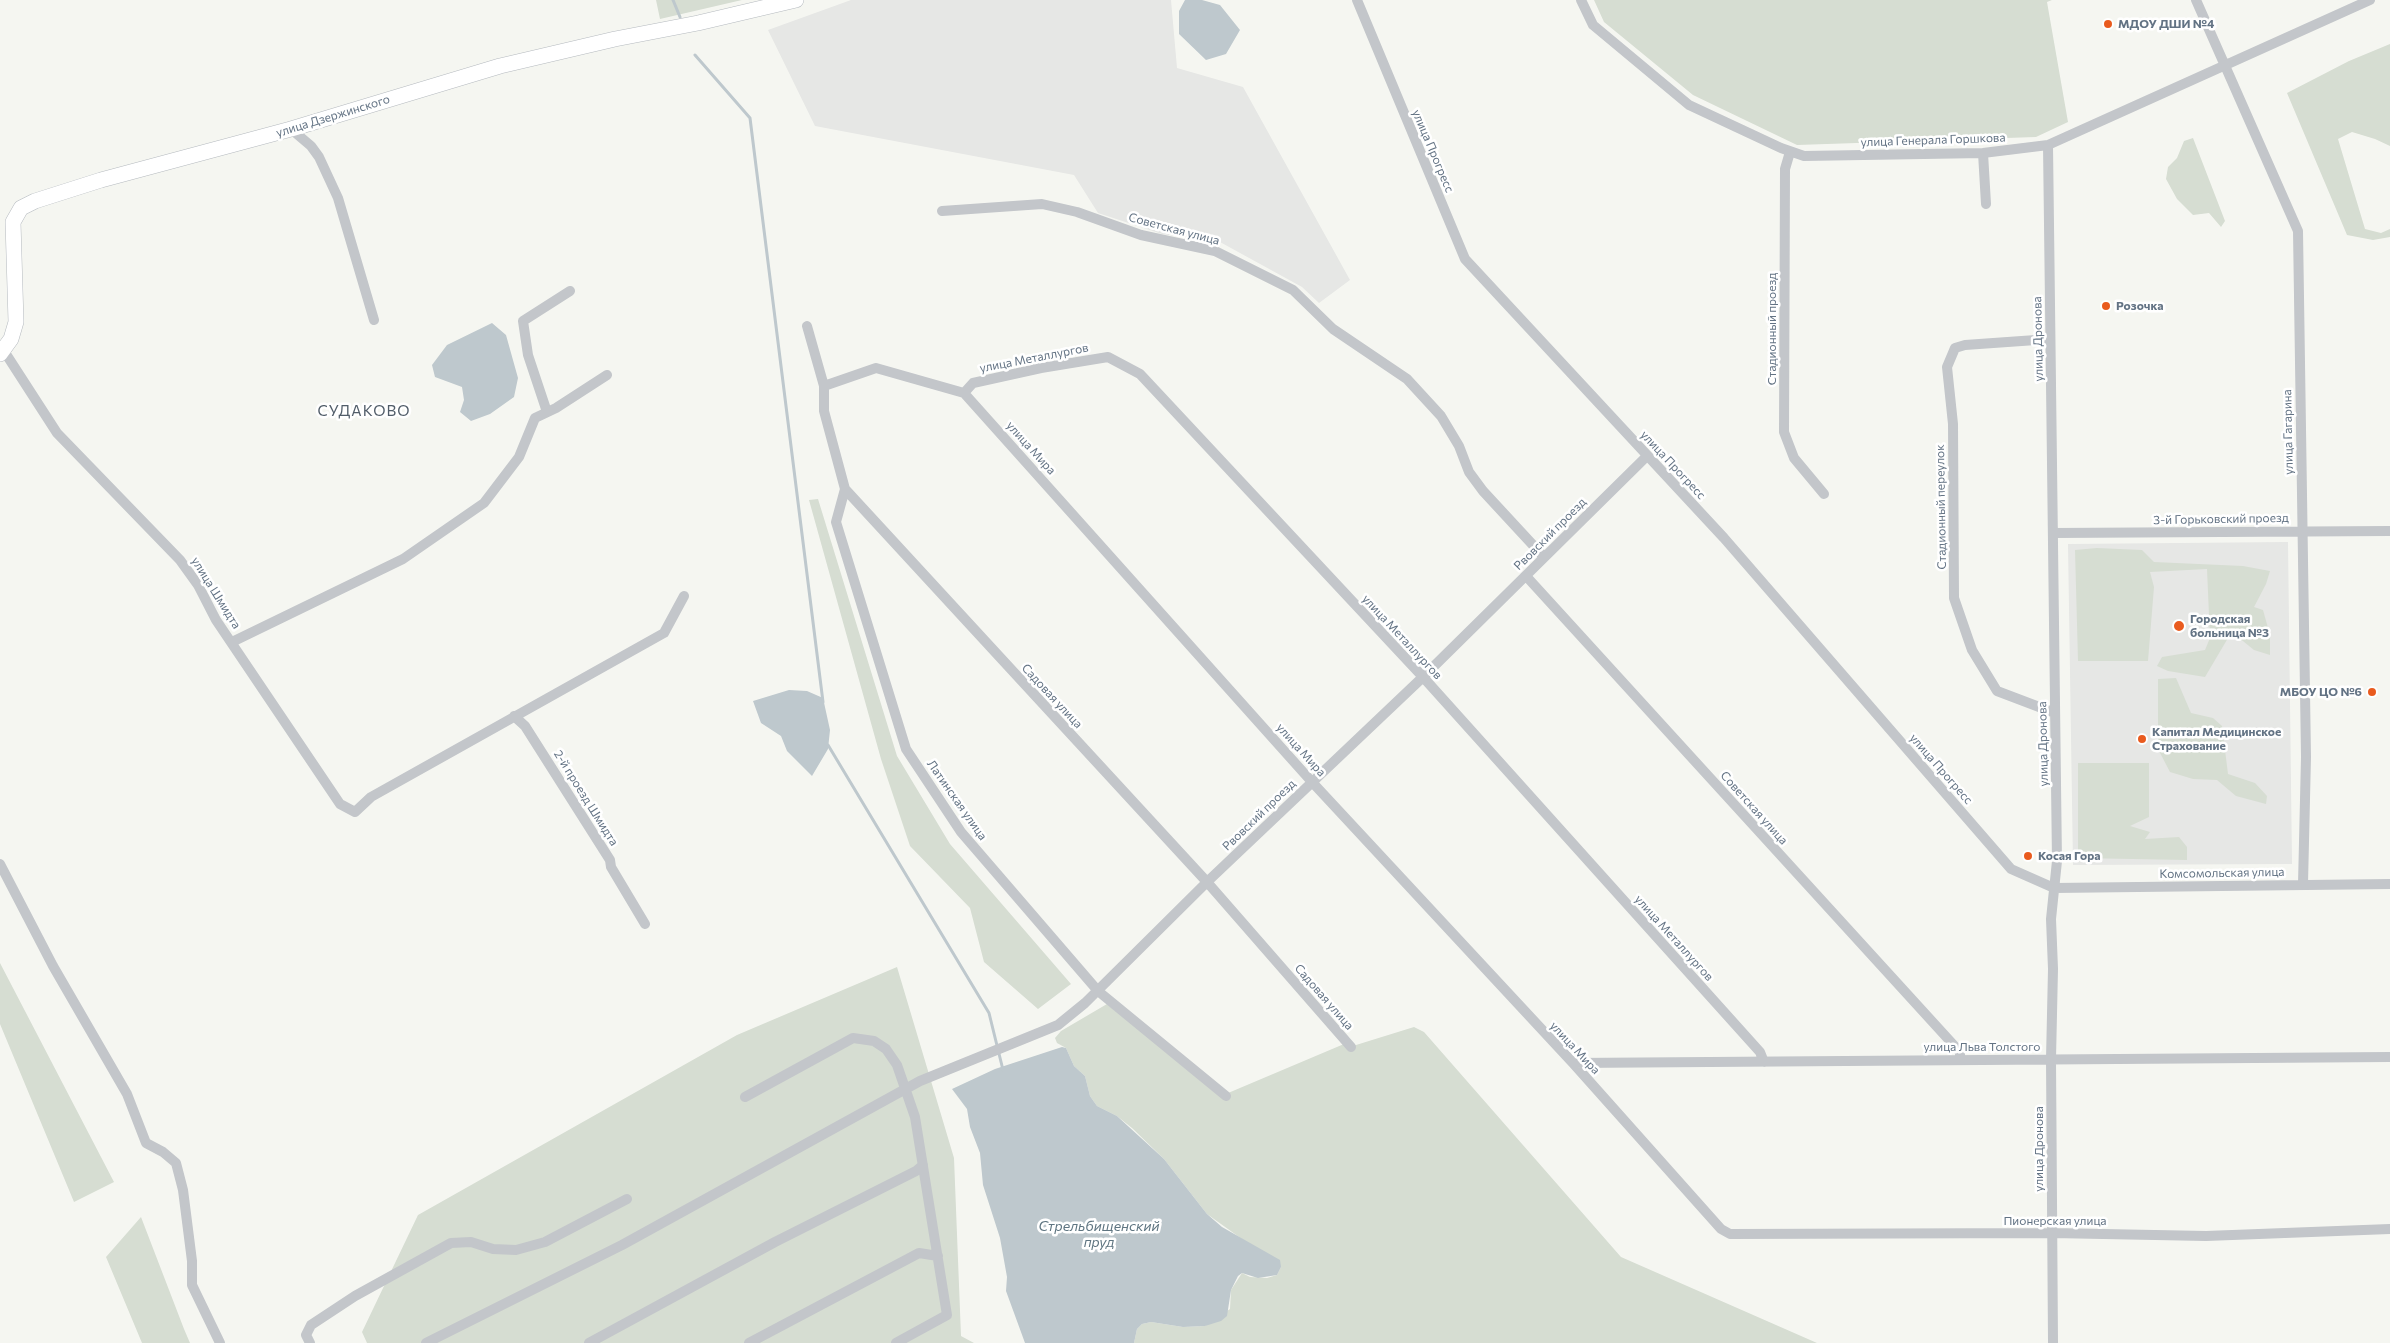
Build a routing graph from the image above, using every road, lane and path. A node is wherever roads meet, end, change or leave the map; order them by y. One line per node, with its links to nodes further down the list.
1 (796, 0): 7 (street, улица Дзержинского)
2 (1357, 0): 22 (street, улица Прогресс)
3 (1581, 0): 9 (street, улица Генерала Горшкова)
4 (2196, 0): 6 (street, улица Гагарина)
5 (2370, 0): 6 (street, улица Генерала Горшкова)
6 (2224, 65): 8 (street, улица Генерала Горшкова); 25 (street, улица Гагарина)
7 (291, 129): 14 (street); 17 (street, улица Дзержинского)
8 (2048, 145): 10 (street, улица Генерала Горшкова); 16 (street, улица Дронова)
9 (1790, 152): 10 (street, улица Генерала Горшкова); 24 (street, Стадионный проезд)
10 (1983, 153): 11 (street)
11 (1986, 204)
12 (942, 211): 28 (street, Советская улица)
13 (570, 291): 21 (street)
14 (374, 320)
15 (807, 326): 19 (street, Садовая улица)
16 (2050, 339): 27 (street, улица Дронова); 33 (street, Стадионный переулок)
17 (2, 353): 31 (street, улица Шмидта)
18 (607, 375): 21 (street)
19 (824, 386): 20 (street); 23 (street, Садовая улица)
20 (964, 393): 32 (street, улица Металлургов); 35 (street, улица Мира)
21 (547, 412): 31 (street)
22 (1647, 456): 28 (street, Рвовский проезд); 40 (street, улица Прогресс)
23 (845, 489): 37 (street, Садовая улица); 42 (street, Латинская улица)
24 (1824, 494)
25 (2302, 531): 26 (street, 3-й Горьковский проезд); 27 (street, 3-й Горьковский проезд); 38 (street, улица Гагарина)
26 (2390, 531)
27 (2053, 533): 33 (street, улица Дронова)
28 (1544, 558): 29 (street, Рвовский проезд)
29 (1526, 576): 32 (street, Рвовский проезд); 45 (street, Советская улица)
30 (684, 596): 34 (street)
31 (232, 642): 34 (street, улица Шмидта)
32 (1423, 677): 35 (street, Рвовский проезд); 47 (street, улица Металлургов)
33 (2056, 713): 40 (street, улица Дронова)
34 (514, 716): 41 (street, 2-й проезд Шмидта)
35 (1312, 782): 37 (street, Рвовский проезд); 48 (street, улица Мира)
36 (0, 864): 58 (street)
37 (1207, 882): 42 (street, Рвовский проезд); 43 (street, Садовая улица)
38 (2303, 884): 39 (street, Комсомольская улица); 40 (street, Комсомольская улица)
39 (2390, 884)
40 (2054, 888): 46 (street, улица Дронова)
41 (645, 924)
42 (1098, 990): 49 (street, Рвовский проезд); 50 (street, Латинская улица)
43 (1351, 1047)
44 (2390, 1057): 46 (street, улица Льва Толстого)
45 (1960, 1059): 46 (street, улица Льва Толстого); 47 (street, улица Льва Толстого)
46 (2051, 1059): 56 (street, улица Дронова)
47 (1764, 1062): 48 (street, улица Льва Толстого)
48 (1573, 1063): 54 (street, улица Мира)
49 (906, 1089): 51 (street); 52 (street); 60 (street, Рвовский проезд)
50 (1226, 1096)
51 (744, 1097)
52 (923, 1165): 57 (street); 61 (street)
53 (627, 1200): 59 (street)
54 (1721, 1229): 56 (street, Пионерская улица)
55 (2390, 1229): 56 (street, Пионерская улица)
56 (2052, 1233): 64 (street, улица Дронова)
57 (938, 1256): 62 (street); 63 (street)
58 (220, 1343)
59 (310, 1343)
60 (426, 1343)
61 (589, 1343)
62 (749, 1343)
63 (896, 1343)
64 (2053, 1343)

